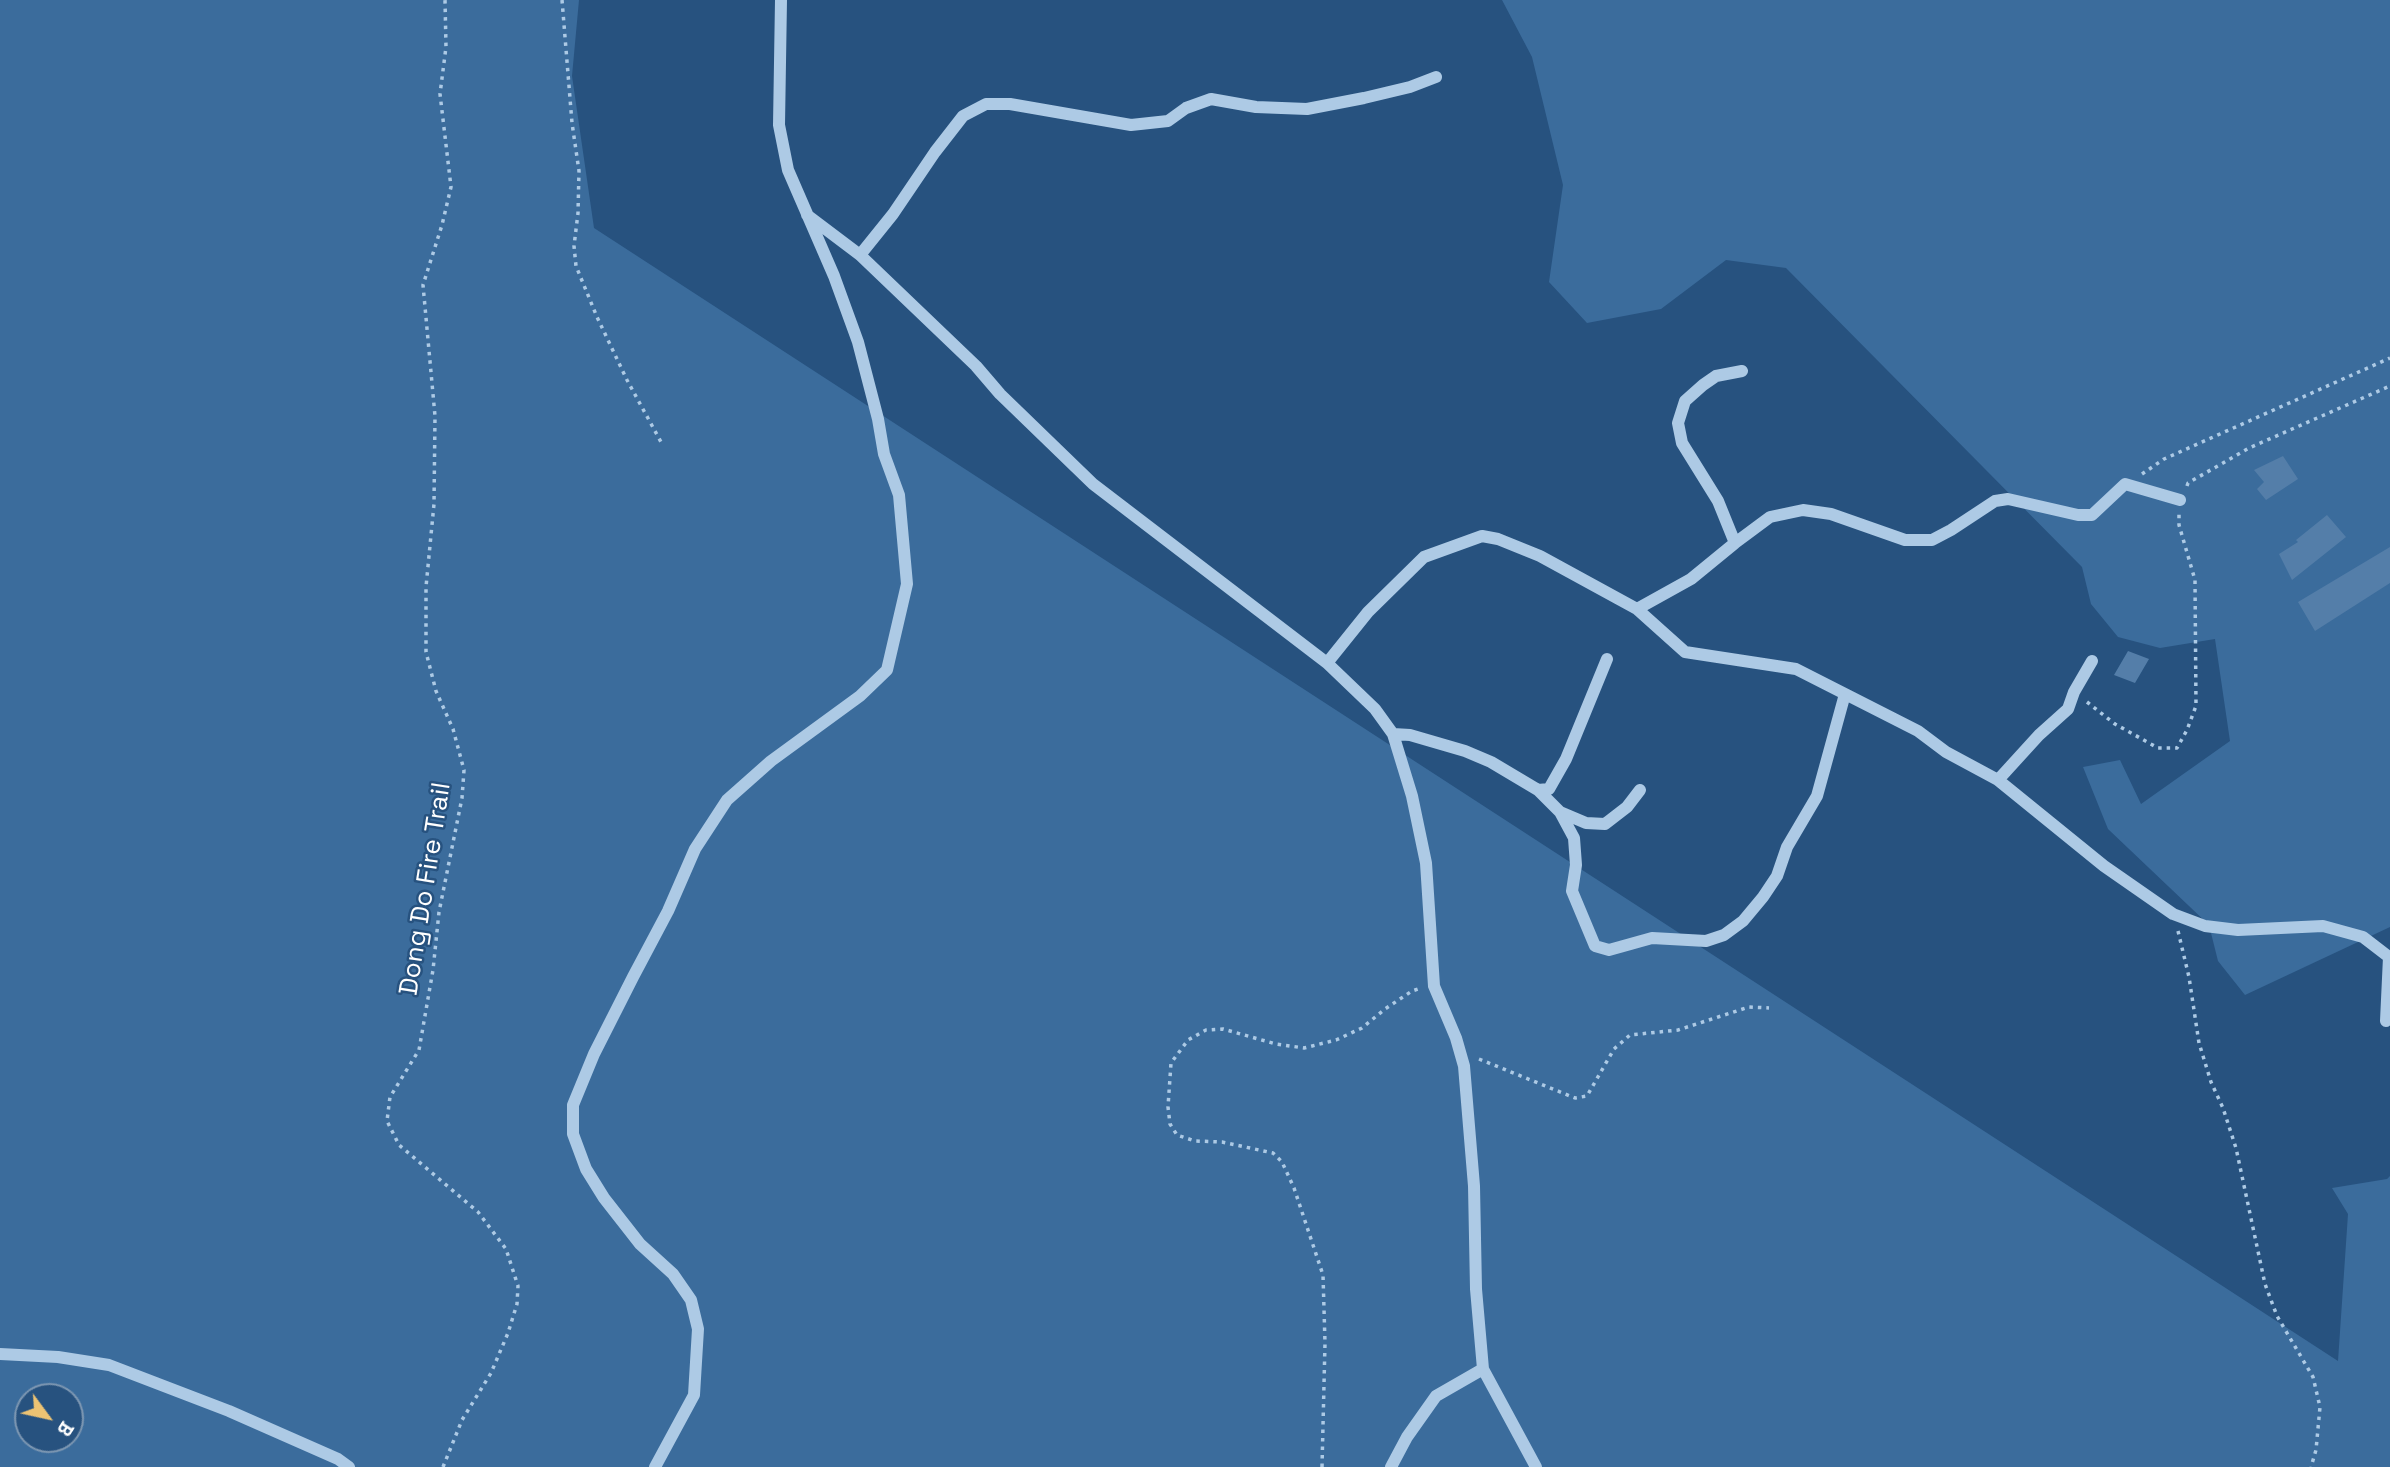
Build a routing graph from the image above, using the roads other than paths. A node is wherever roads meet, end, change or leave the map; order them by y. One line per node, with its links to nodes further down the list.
1 (781, 0): 3 (street)
2 (1436, 76): 4 (street)
3 (806, 214): 4 (street); 22 (street)
4 (860, 255): 11 (street)
5 (1742, 372): 7 (street)
6 (2180, 500): 7 (street)
7 (1734, 543): 8 (street)
8 (1637, 609): 11 (street); 12 (street)
9 (1606, 659): 15 (street)
10 (2092, 661): 14 (street)
11 (1327, 663): 13 (street)
12 (1845, 694): 14 (street); 17 (street)
13 (1393, 734): 15 (street); 20 (street)
14 (1997, 780): 18 (street)
15 (1538, 790): 17 (street)
16 (1640, 790): 17 (street)
17 (1560, 812)
18 (2386, 1021)
19 (0, 1354): 21 (street)
20 (1483, 1369): 23 (street); 24 (street)
21 (349, 1467)
22 (655, 1467)
23 (1391, 1467)
24 (1536, 1467)

